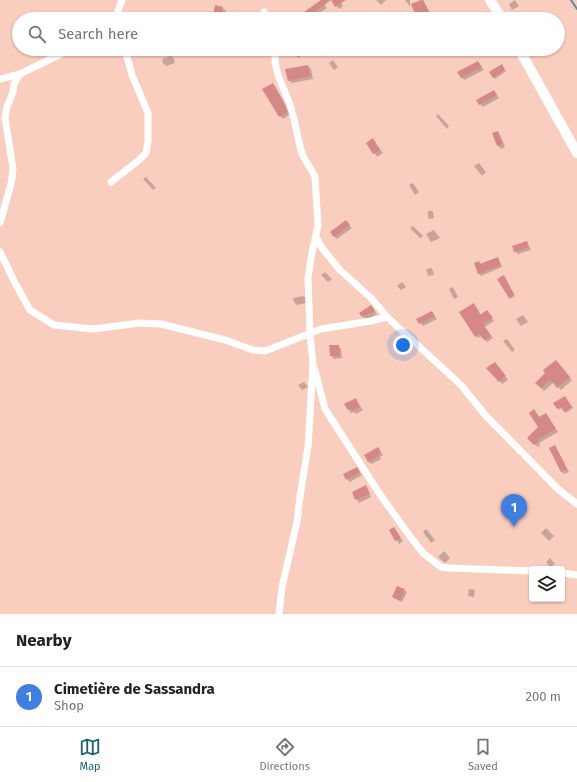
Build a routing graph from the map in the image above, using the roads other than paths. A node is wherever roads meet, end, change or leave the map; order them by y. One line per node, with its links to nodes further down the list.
1 (122, 0): 3 (street)
2 (490, 0): 4 (main road)
3 (118, 12)
4 (498, 12)
5 (57, 56): 9 (street)
6 (126, 56): 12 (street)
7 (275, 56): 14 (street)
8 (523, 56): 11 (main road)
9 (20, 74): 10 (street); 13 (street)
10 (0, 80)
11 (577, 153)
12 (111, 182)
13 (0, 223)
14 (316, 237): 16 (street); 17 (street)
15 (0, 252): 17 (street)
16 (388, 317): 17 (street); 19 (street)
17 (310, 334): 18 (street)
18 (313, 364): 20 (street); 23 (street)
19 (577, 504)
20 (529, 571)
21 (565, 573): 22 (street)
22 (577, 575)
23 (279, 614)

